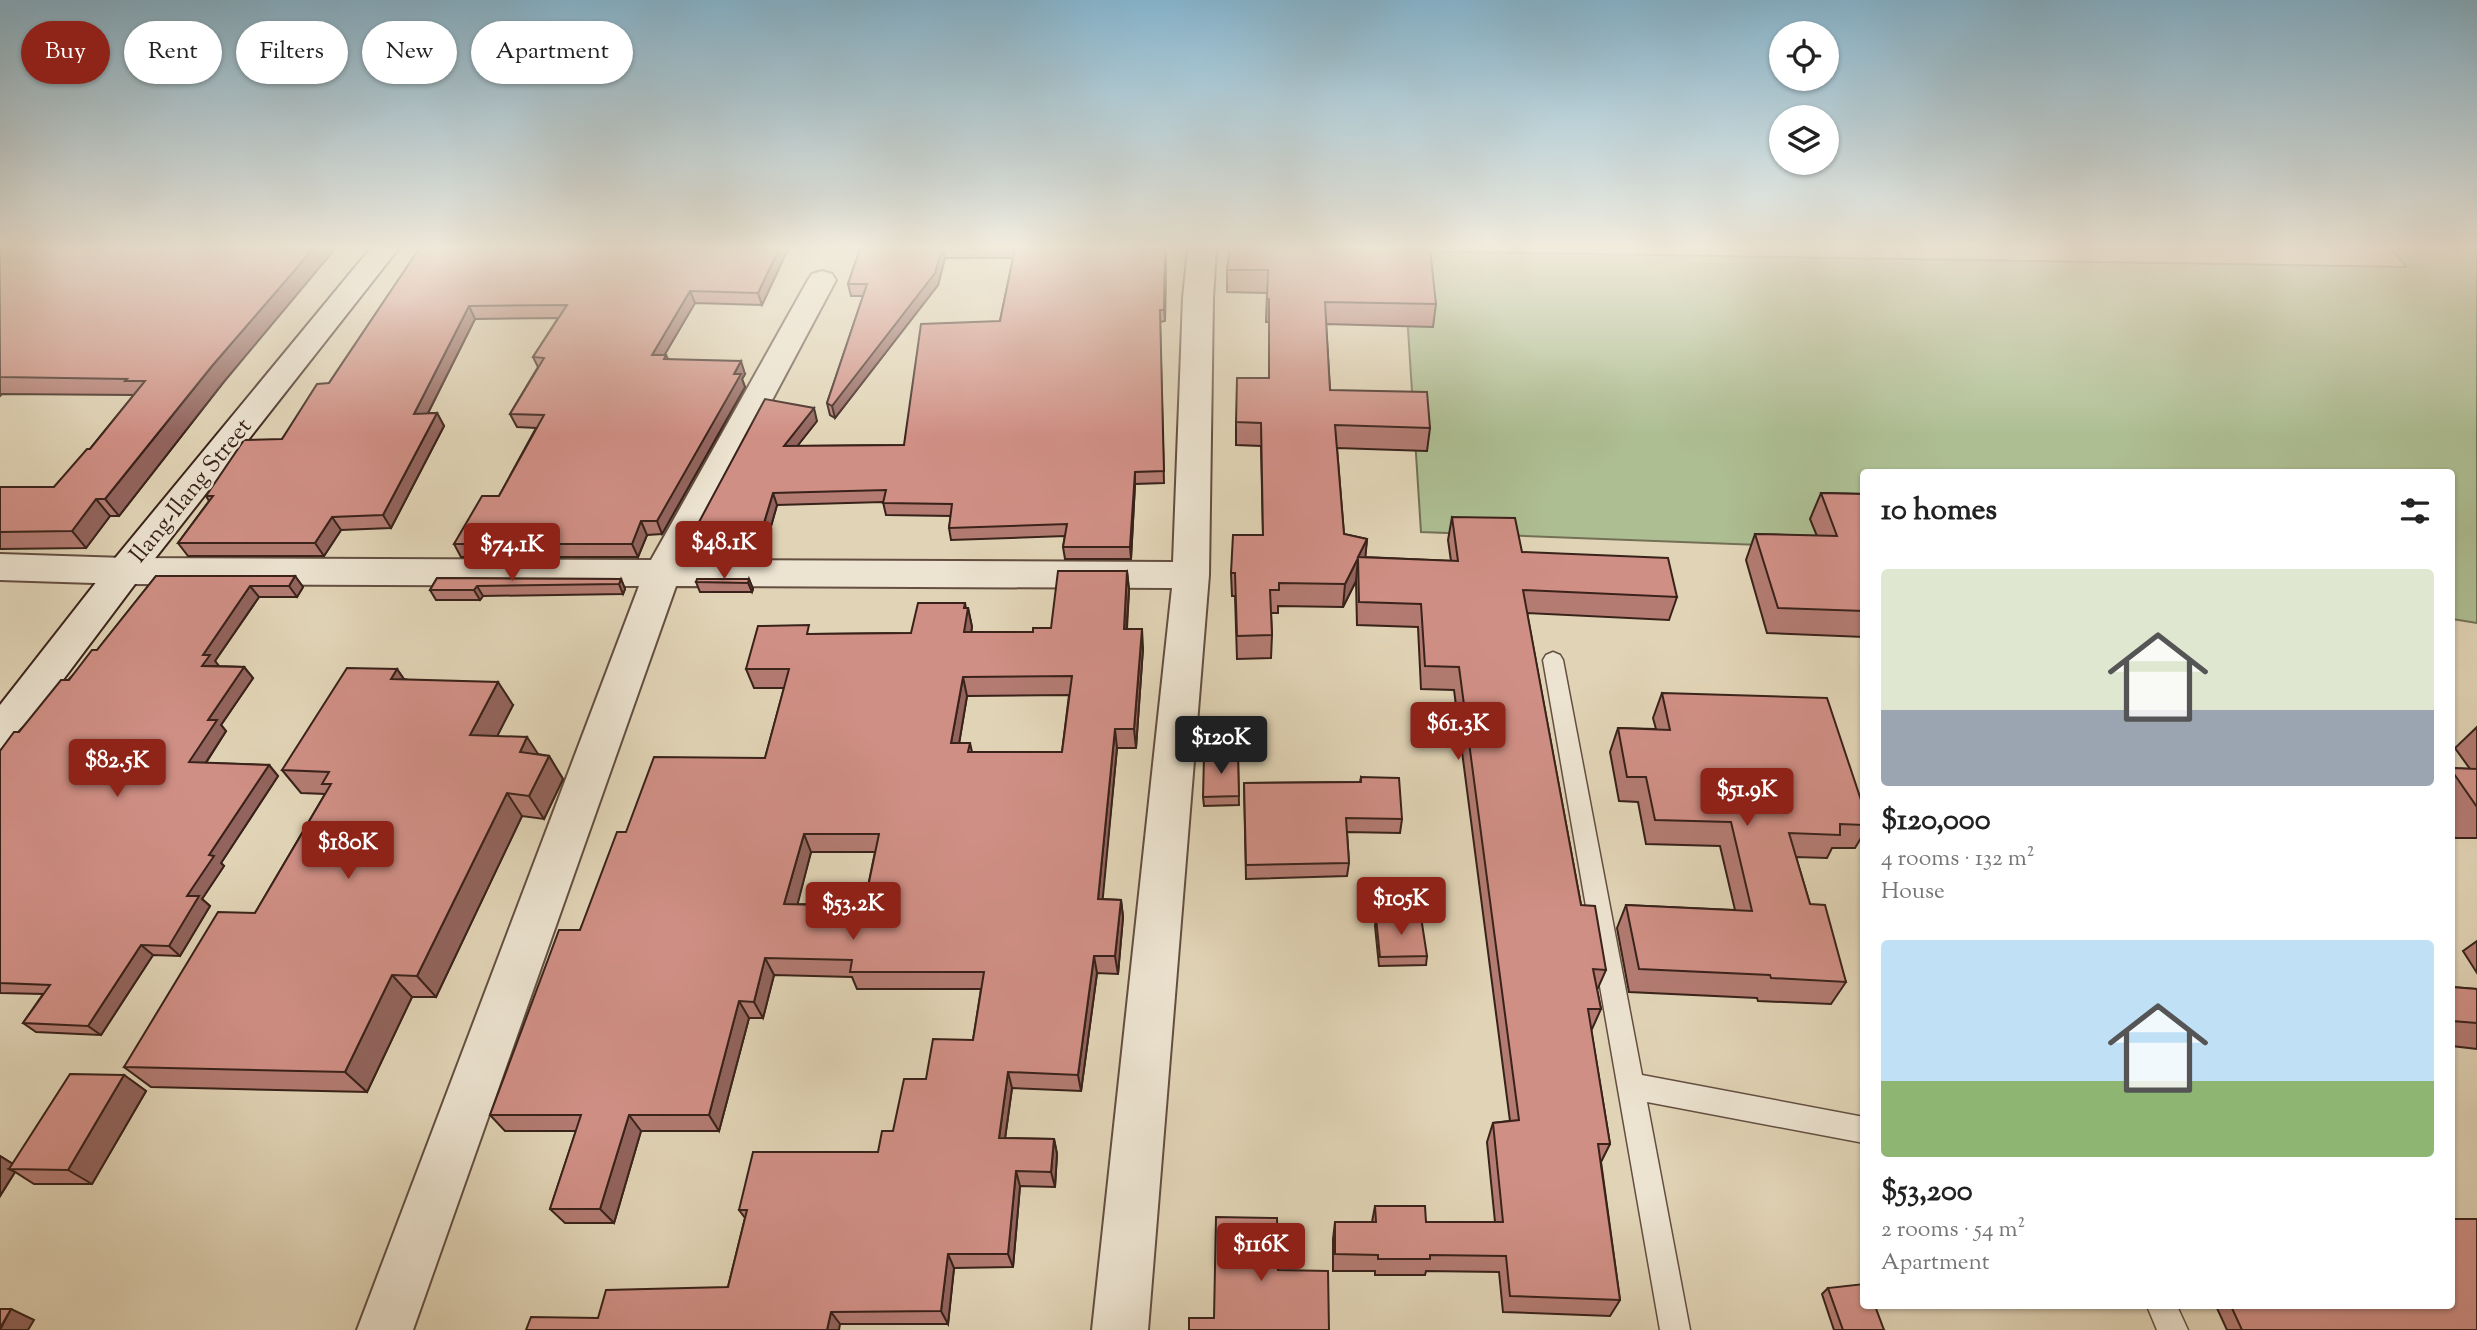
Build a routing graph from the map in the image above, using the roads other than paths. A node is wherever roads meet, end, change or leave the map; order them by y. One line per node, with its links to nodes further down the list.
1 (334, 311): 5 (street, Ilang-Ilang Street)
2 (805, 311): 6 (street)
3 (1198, 311): 7 (street)
4 (0, 567): 5 (street)
5 (125, 571): 6 (street); 9 (street, Ilang-Ilang Street)
6 (662, 573): 7 (street); 13 (street)
7 (1191, 575): 14 (street)
8 (1553, 660): 10 (lane)
9 (0, 734)
10 (1631, 1086): 11 (lane); 15 (lane)
11 (1860, 1129)
12 (2164, 1309): 16 (lane)
13 (386, 1330)
14 (1120, 1330)
15 (1675, 1330)
16 (2174, 1330)

